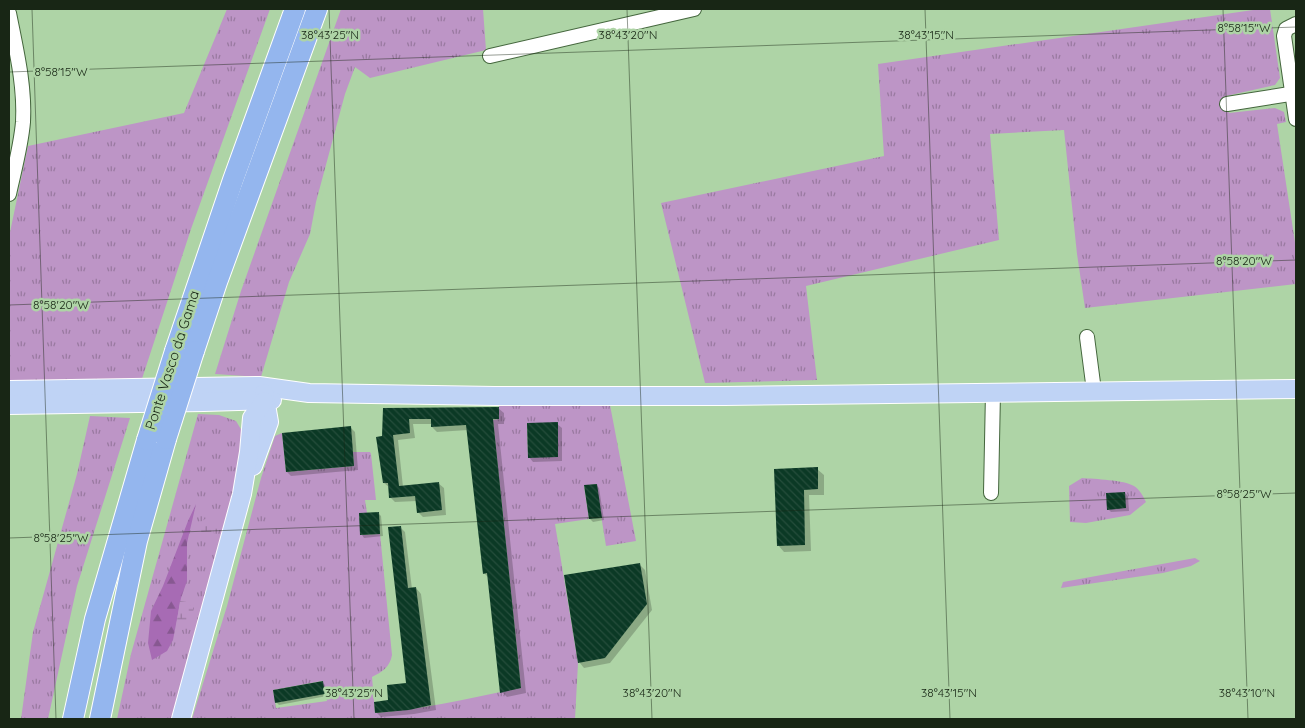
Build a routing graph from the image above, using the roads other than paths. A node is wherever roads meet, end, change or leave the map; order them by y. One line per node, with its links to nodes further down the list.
1 (295, 9): 12 (highway, Ponte Vasco da Gama)
2 (317, 9): 12 (highway, Ponte Vasco da Gama)
3 (694, 9): 6 (street)
4 (9, 14): 10 (street)
5 (1296, 24): 7 (street)
6 (490, 56)
7 (1294, 93): 8 (street); 9 (street)
8 (1227, 104)
9 (1296, 119)
10 (9, 194)
11 (1087, 337): 14 (street)
12 (184, 351): 19 (highway, Ponte Vasco da Gama, bridge)
13 (1296, 389): 14 (main road)
14 (1094, 391): 15 (main road)
15 (993, 392): 17 (main road); 21 (street)
16 (11, 393): 17 (main road); 18 (main road)
17 (264, 394): 18 (main road); 20 (main road); 22 (main road)
18 (204, 402): 20 (main road)
19 (156, 440): 23 (highway, Ponte Vasco da Gama); 24 (highway, Ponte Vasco da Gama)
20 (249, 443): 22 (main road)
21 (991, 493)
22 (242, 494): 25 (main road)
23 (74, 719)
24 (100, 719)
25 (181, 719)

